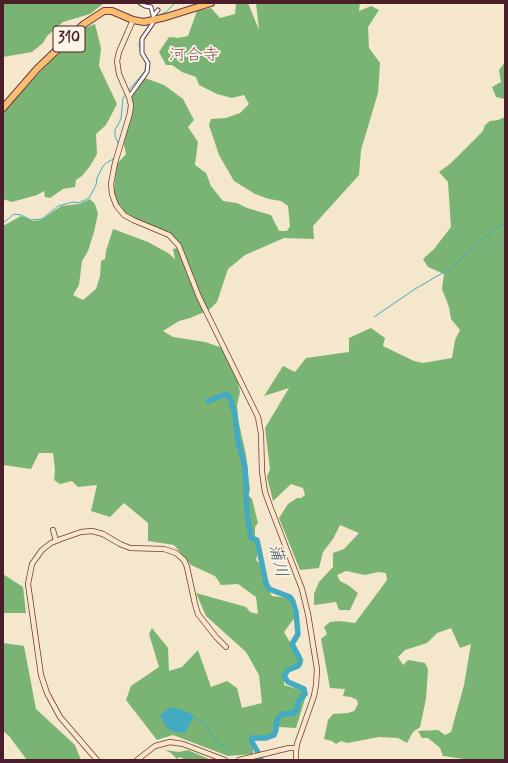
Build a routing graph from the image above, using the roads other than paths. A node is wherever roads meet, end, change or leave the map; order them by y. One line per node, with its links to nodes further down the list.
1 (140, 3): 4 (street)
2 (211, 3): 4 (highway, 310)
3 (158, 10): 4 (street)
4 (153, 19): 5 (highway, 310); 6 (street)
5 (133, 20): 6 (street); 7 (highway, 310)
6 (128, 94): 11 (street)
7 (3, 108)
8 (53, 530): 9 (street)
9 (56, 540): 10 (street); 12 (street)
10 (226, 647)
11 (296, 748): 15 (street); 16 (street)
12 (97, 760)
13 (137, 760): 14 (street)
14 (225, 760)
15 (239, 760)
16 (296, 760)

